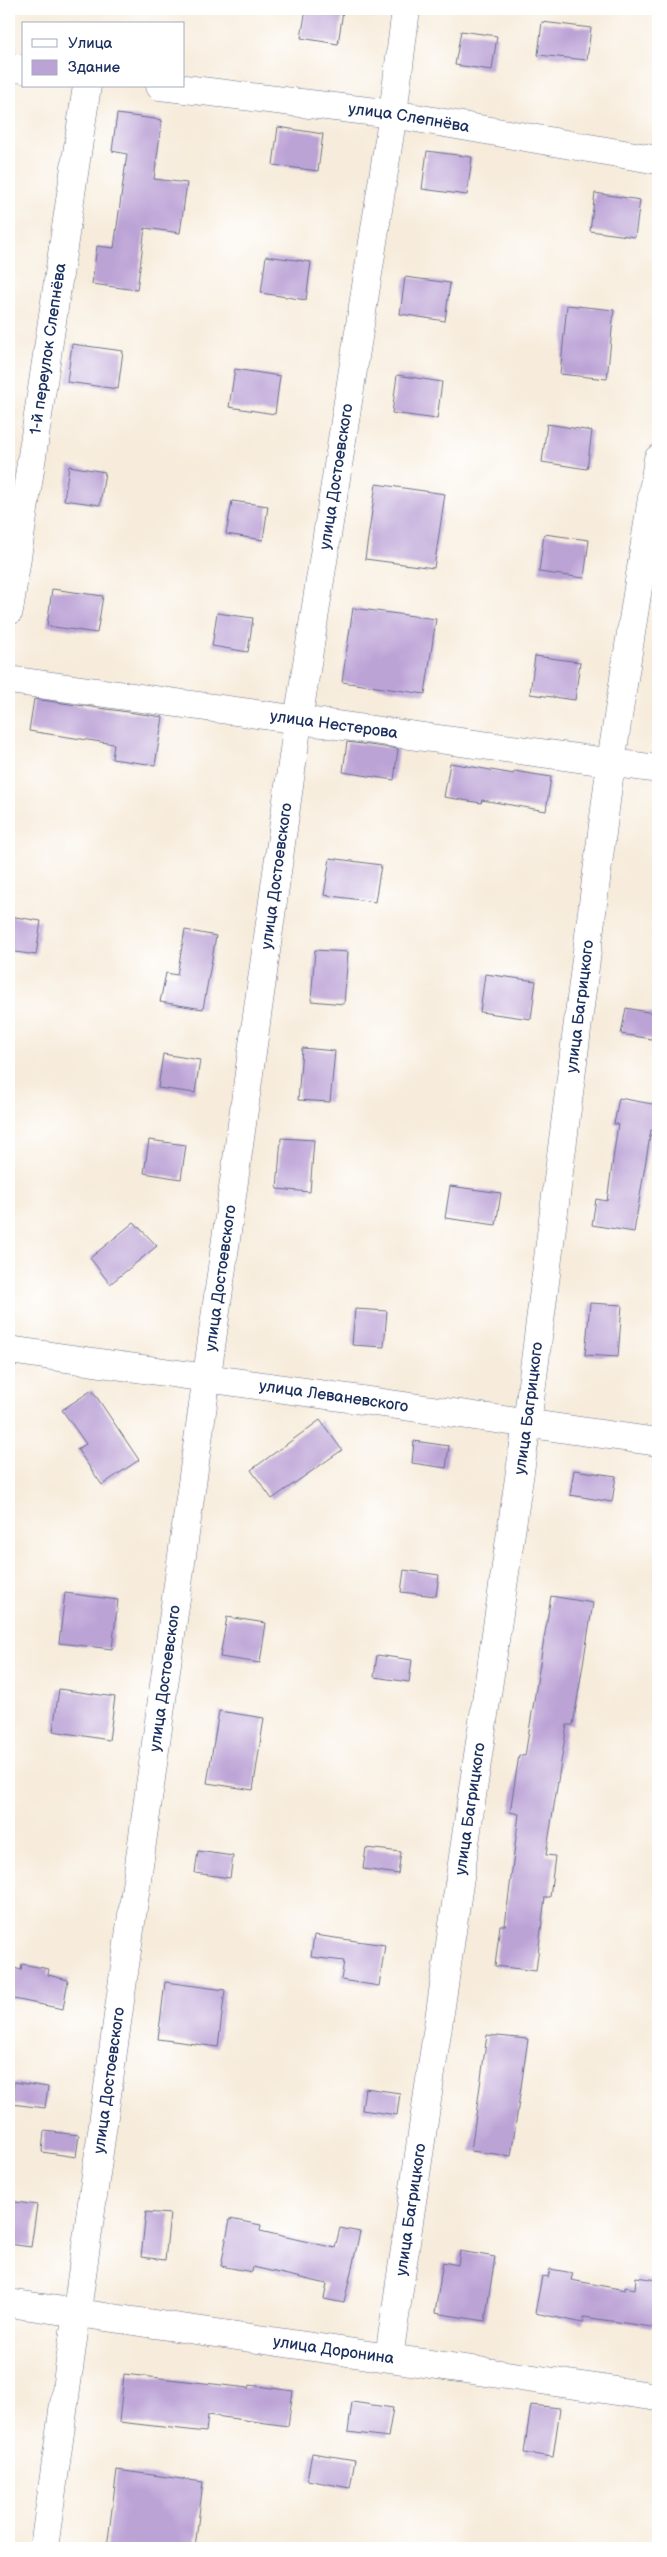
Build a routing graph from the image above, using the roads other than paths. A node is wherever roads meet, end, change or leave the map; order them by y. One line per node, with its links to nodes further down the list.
1 (406, 9): 6 (street, улица Достоевского)
2 (9, 67): 3 (street)
3 (22, 69)
4 (87, 88): 9 (street, 1-й переулок Слепнёва)
5 (177, 88): 6 (street, улица Слепнёва)
6 (393, 114): 7 (street, улица Слепнёва); 11 (street, улица Достоевского)
7 (658, 160)
8 (658, 459): 12 (street, улица Багрицкого)
9 (9, 611)
10 (9, 680): 11 (street, улица Нестерова)
11 (298, 721): 12 (street, улица Нестерова); 15 (street, улица Достоевского)
12 (611, 762): 13 (street, улица Нестерова); 16 (street, улица Багрицкого)
13 (658, 769)
14 (9, 1350): 15 (street, улица Леваневского)
15 (207, 1378): 16 (street, улица Леваневского); 19 (street, улица Достоевского)
16 (527, 1424): 17 (street, улица Леваневского); 20 (street, улица Багрицкого)
17 (658, 1442)
18 (9, 2303): 19 (street, улица Доронина)
19 (76, 2311): 20 (street, улица Доронина); 22 (street, улица Достоевского)
20 (389, 2357): 21 (street, улица Доронина)
21 (658, 2397)
22 (44, 2548)

